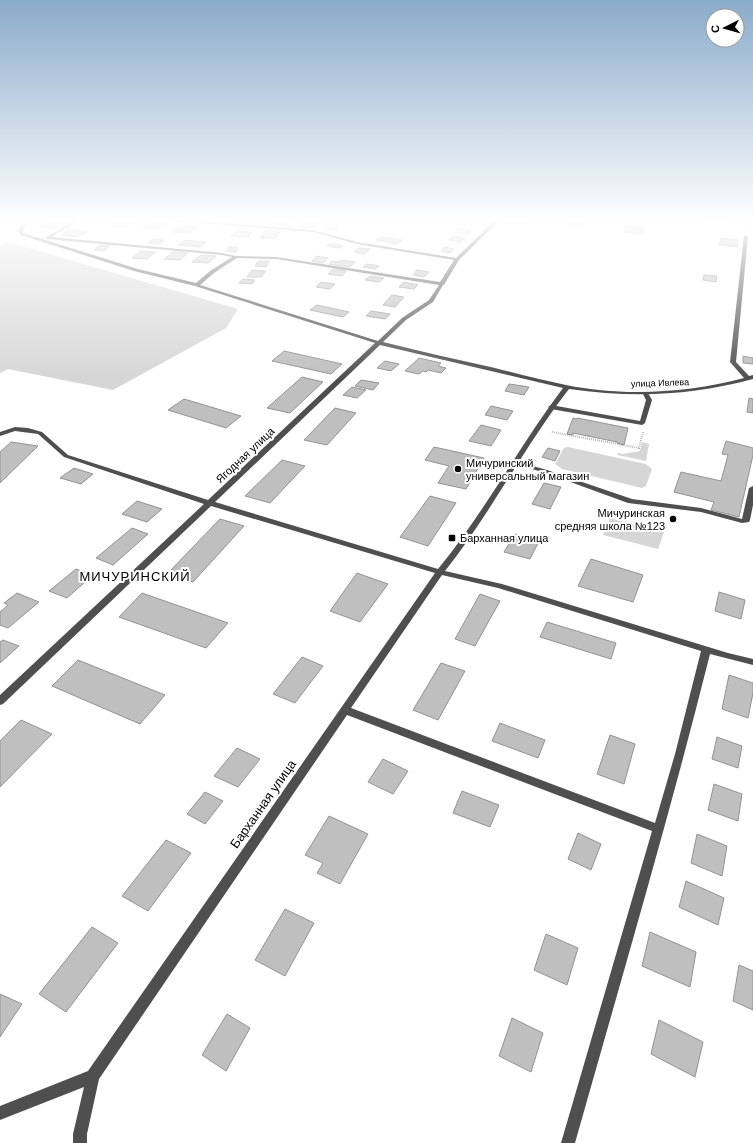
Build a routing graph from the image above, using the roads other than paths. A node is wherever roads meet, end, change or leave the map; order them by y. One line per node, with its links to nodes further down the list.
1 (146, 272): 7 (street, улица Ивлева)
2 (212, 272): 7 (street)
3 (368, 272): 6 (street)
4 (450, 272): 6 (street, Ягодная улица)
5 (742, 272): 9 (street)
6 (443, 284): 8 (street, Ягодная улица)
7 (197, 285): 8 (street, улица Ивлева)
8 (379, 344): 10 (street, улица Ивлева); 17 (street, Ягодная улица)
9 (750, 378): 11 (street, улица Ивлева)
10 (567, 387): 11 (street, улица Ивлева); 12 (street, Барханная улица)
11 (646, 394): 12 (street)
12 (551, 407): 14 (street, Барханная улица)
13 (1, 434): 17 (street)
14 (515, 463): 16 (street); 18 (street, Барханная улица)
15 (753, 488): 16 (street)
16 (752, 500)
17 (210, 503): 18 (street); 21 (street, Ягодная улица)
18 (440, 572): 19 (street); 22 (street, Барханная улица)
19 (706, 650): 20 (street); 23 (street)
20 (753, 662)
21 (0, 701)
22 (345, 710): 23 (street); 24 (street, Барханная улица)
23 (659, 829): 27 (street)
24 (93, 1076): 25 (street); 26 (street)
25 (0, 1113)
26 (80, 1143)
27 (568, 1143)

